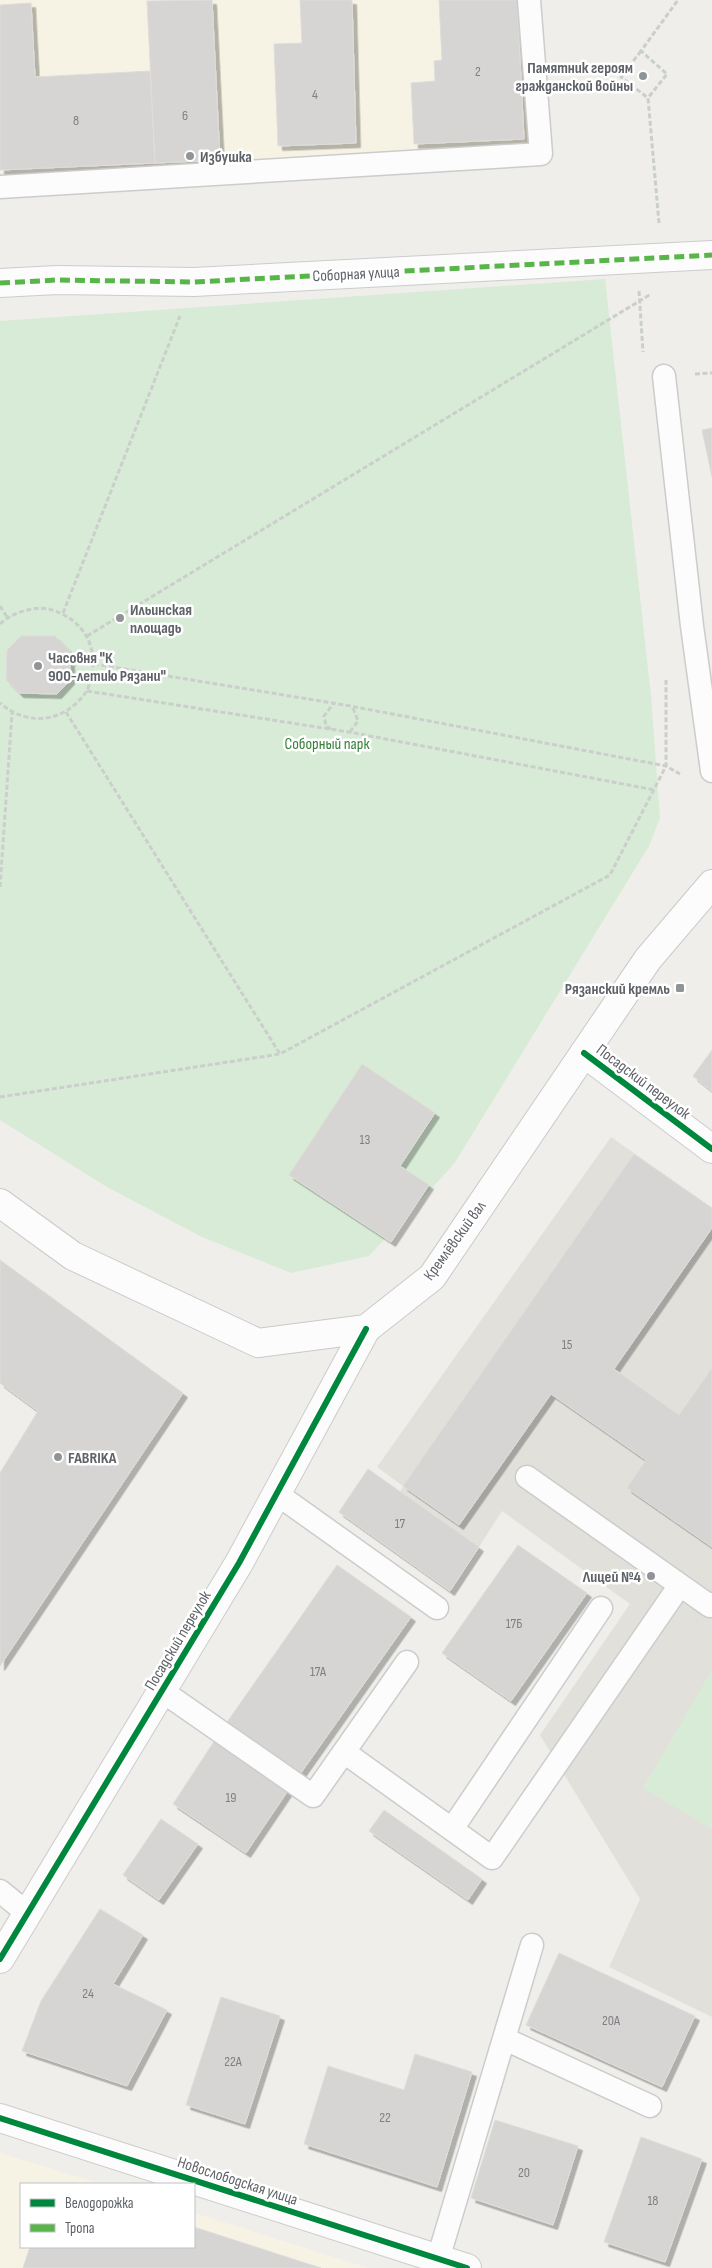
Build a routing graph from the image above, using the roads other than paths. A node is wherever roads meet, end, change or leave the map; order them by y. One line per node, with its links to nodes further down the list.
1 (529, 0): 2 (lane)
2 (0, 187)
3 (712, 255): 4 (street, Соборная улица)
4 (0, 283)
5 (664, 376): 6 (lane)
6 (712, 771)
7 (712, 884): 8 (street, Кремлёвский вал)
8 (584, 1053): 9 (street, Посадский переулок); 11 (street, Кремлёвский вал)
9 (712, 1149)
10 (0, 1203): 11 (street)
11 (366, 1329): 13 (street, Посадский переулок)
12 (527, 1476): 14 (lane)
13 (277, 1494): 16 (lane); 19 (street, Посадский переулок)
14 (680, 1585): 15 (lane); 21 (lane)
15 (712, 1604)
16 (437, 1608)
17 (601, 1608): 21 (lane)
18 (407, 1662): 20 (lane)
19 (162, 1692): 20 (lane); 23 (street, Посадский переулок)
20 (344, 1752): 21 (lane)
21 (452, 1829)
22 (0, 1891): 23 (lane)
23 (27, 1913): 25 (street, Посадский переулок)
24 (532, 1945): 26 (lane)
25 (0, 1959)
26 (504, 2039): 27 (lane); 29 (lane)
27 (650, 2106)
28 (0, 2118): 29 (street, Новослободская улица)
29 (438, 2260): 30 (street, Новослободская улица)
30 (467, 2268)

